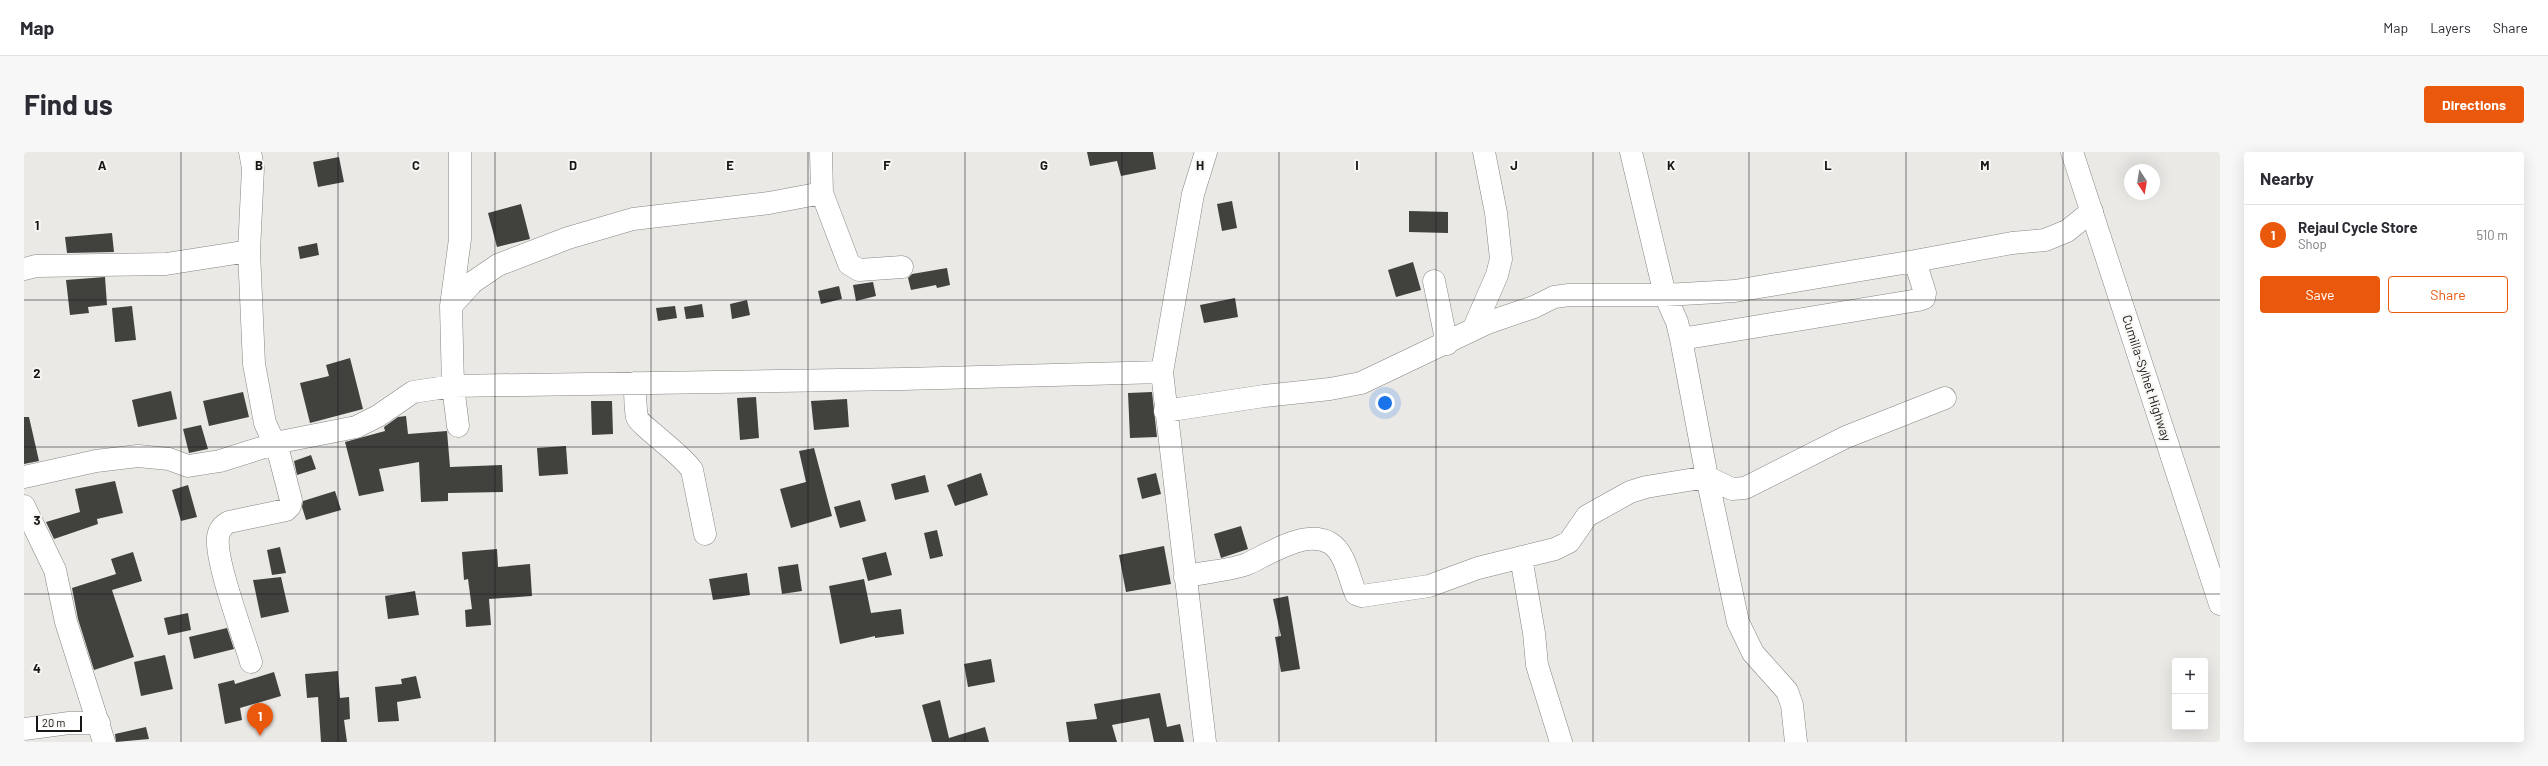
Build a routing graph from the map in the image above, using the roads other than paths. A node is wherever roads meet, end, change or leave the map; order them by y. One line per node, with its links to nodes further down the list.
1 (250, 152): 10 (main road)
2 (460, 152): 16 (main road)
3 (821, 152): 8 (main road)
4 (1206, 152): 20 (main road)
5 (1484, 152): 17 (main road)
6 (1632, 152): 15 (main road)
7 (2072, 152): 9 (main road, Cumilla-Sylhet Highway)
8 (822, 193): 12 (main road); 16 (main road)
9 (2092, 211): 11 (main road); 33 (main road, Cumilla-Sylhet Highway)
10 (249, 251): 13 (main road); 26 (main road)
11 (1915, 261): 15 (main road); 18 (main road)
12 (902, 267)
13 (24, 269)
14 (1434, 281): 19 (main road)
15 (1665, 295): 17 (main road); 18 (main road)
16 (451, 306): 22 (main road)
17 (1473, 330): 19 (main road)
18 (1681, 339): 28 (main road)
19 (1447, 344): 24 (main road)
20 (1162, 372): 21 (main road); 24 (main road)
21 (635, 383): 22 (main road); 30 (main road)
22 (453, 386): 25 (main road); 26 (main road)
23 (1945, 398): 28 (main road)
24 (1165, 411): 32 (main road)
25 (458, 426)
26 (274, 444): 27 (main road); 34 (main road)
27 (24, 477)
28 (1707, 478): 31 (main road); 39 (main road)
29 (24, 506): 36 (main road)
30 (705, 534)
31 (1521, 557): 32 (main road); 38 (main road)
32 (1185, 578): 37 (main road)
33 (2220, 604)
34 (251, 662)
35 (24, 729): 36 (main road)
36 (102, 733)
37 (1205, 742)
38 (1561, 742)
39 (1796, 742)

